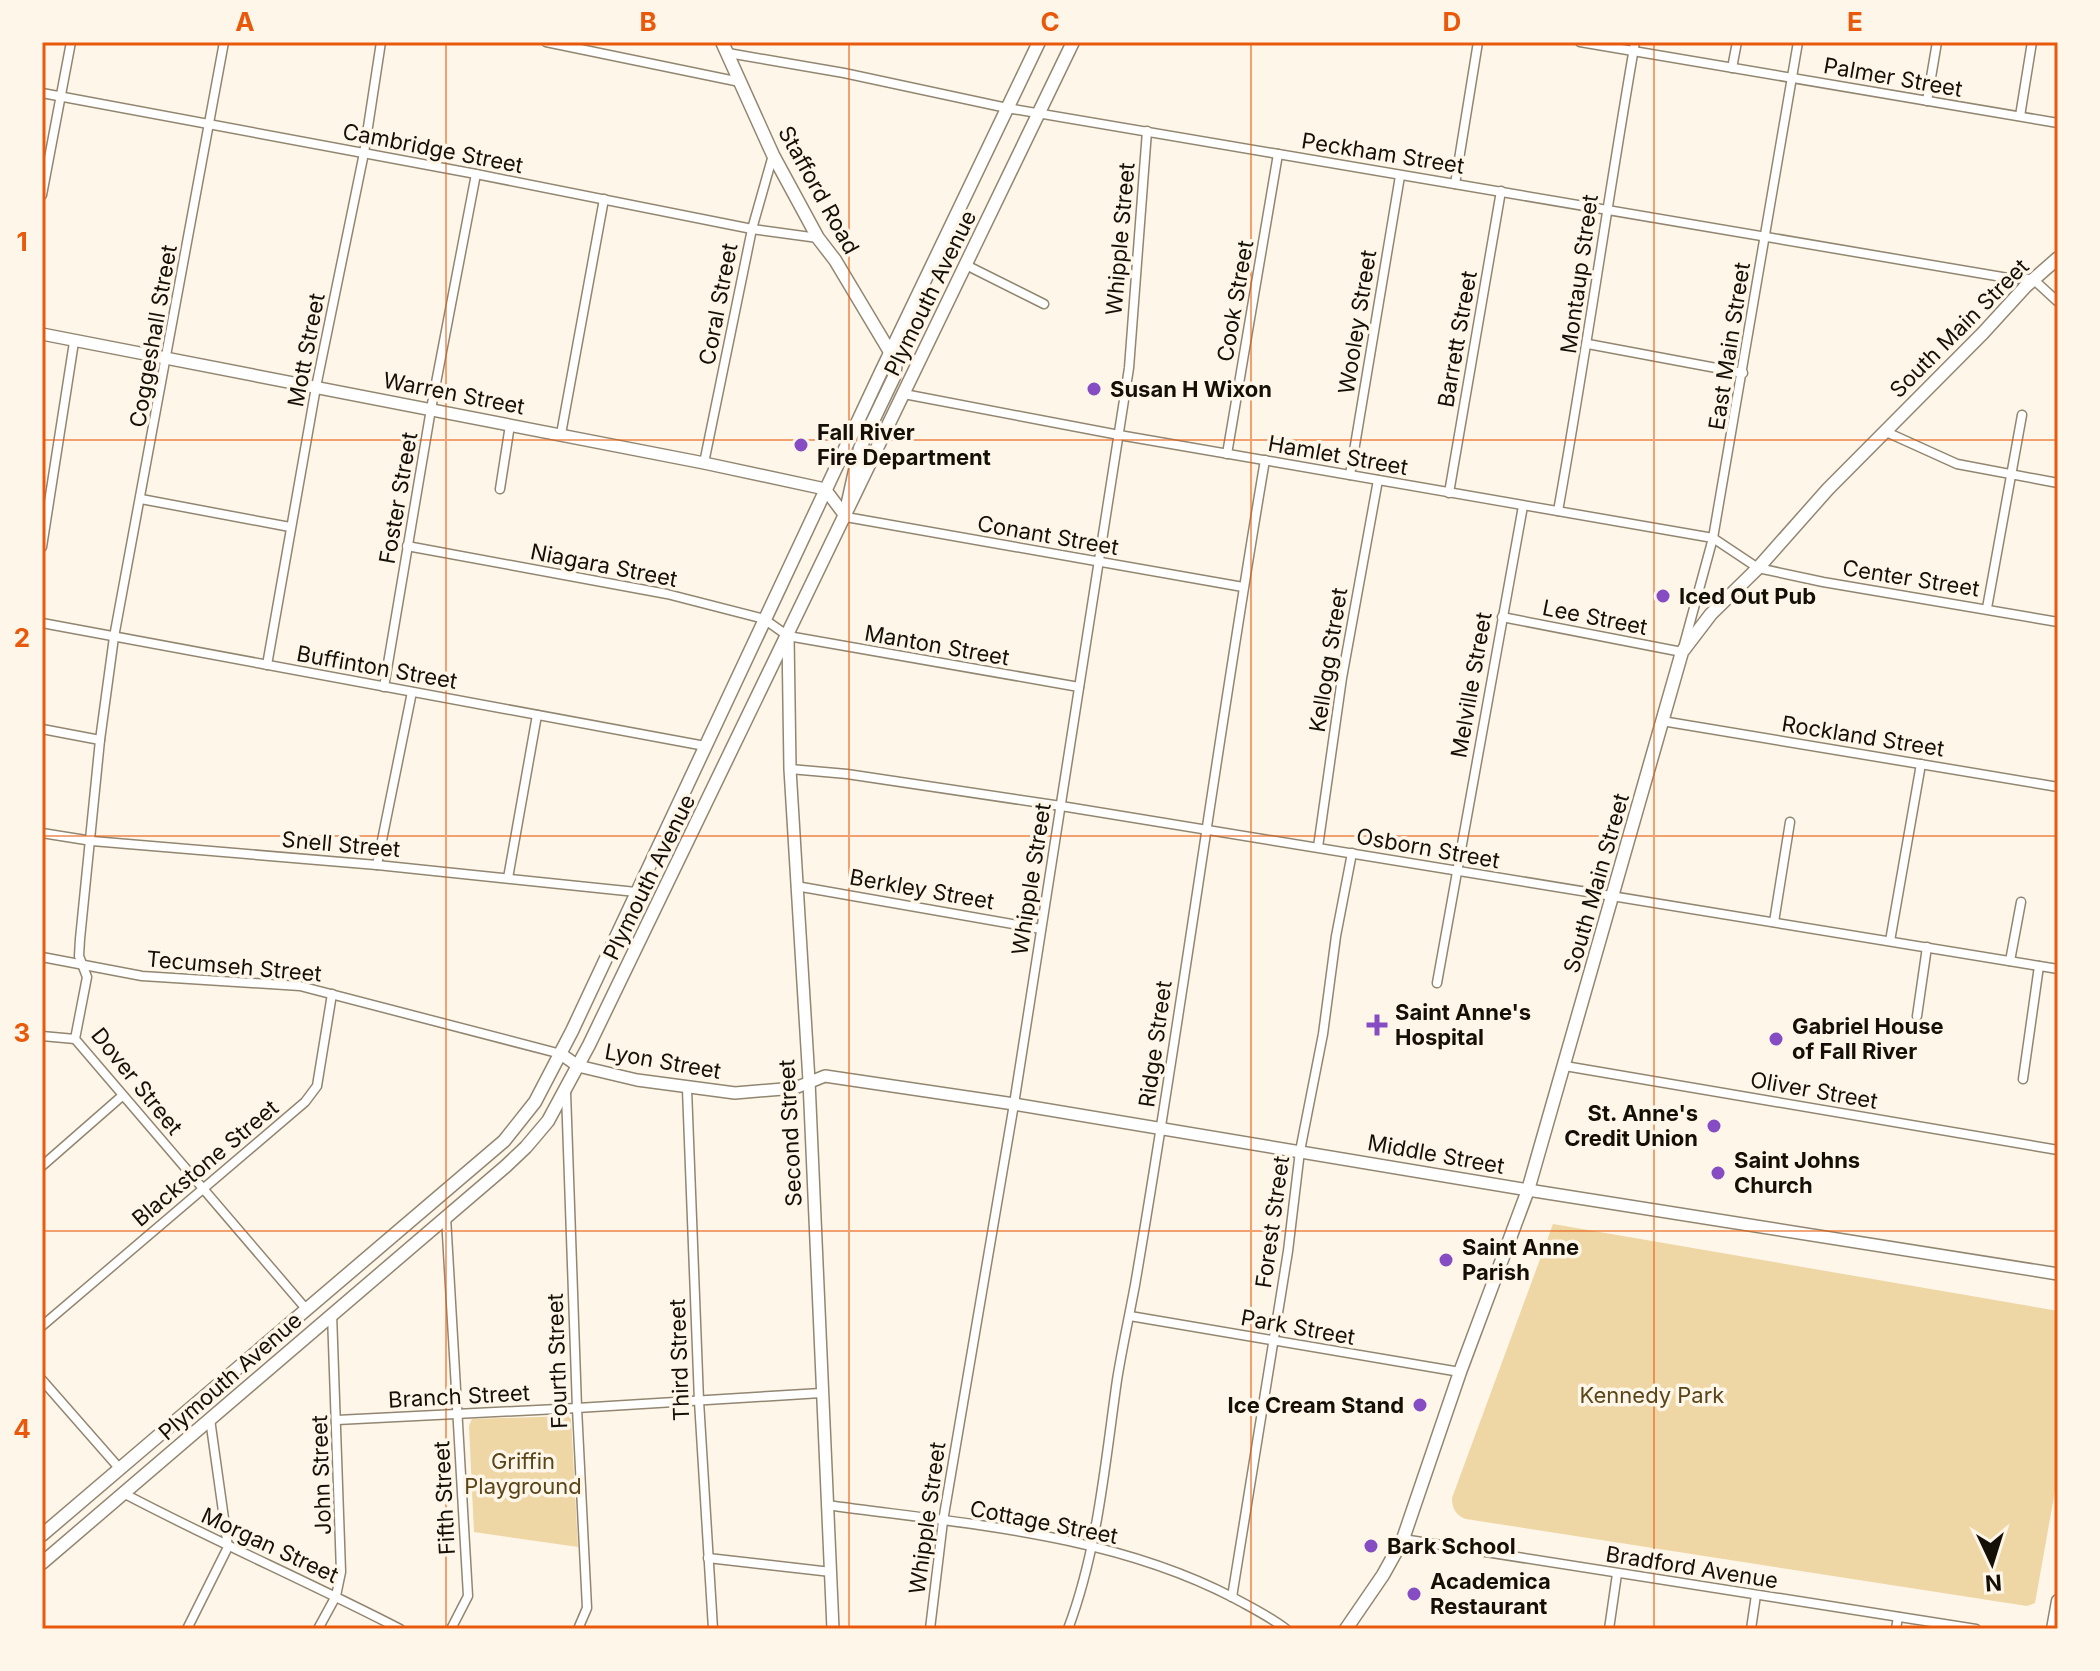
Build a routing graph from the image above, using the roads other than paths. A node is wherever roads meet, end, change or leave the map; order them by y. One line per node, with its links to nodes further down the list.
1 (71, 42): 19 (street)
2 (224, 42): 25 (street, Coggeshall Street)
3 (381, 42): 27 (street, Mott Street)
4 (546, 42): 17 (street)
5 (1039, 42): 21 (main road, Plymouth Avenue)
6 (1073, 42): 22 (main road, Plymouth Avenue)
7 (1478, 42): 32 (street)
8 (1580, 42): 13 (street, Palmer Street)
9 (1737, 42): 15 (street)
10 (1798, 42): 16 (street, East Main Street)
11 (1937, 42): 20 (street)
12 (2032, 42): 23 (street)
13 (1634, 47): 15 (street, Palmer Street); 36 (street, Montaup Street)
14 (725, 48): 17 (main road, Stafford Road); 21 (street, Peckham Street)
15 (1732, 68): 16 (street, Palmer Street)
16 (1791, 78): 20 (street, Palmer Street); 39 (street, East Main Street)
17 (740, 82): 29 (main road, Stafford Road)
18 (42, 93): 19 (street, Cambridge Street)
19 (60, 96): 25 (street, Cambridge Street); 34 (street)
20 (1927, 101): 23 (street, Palmer Street)
21 (1007, 108): 22 (street, Peckham Street); 48 (main road, Plymouth Avenue)
22 (1039, 113): 26 (street, Peckham Street); 41 (main road, Plymouth Avenue)
23 (2020, 116): 24 (street, Palmer Street)
24 (2058, 123)
25 (210, 124): 27 (street, Cambridge Street); 49 (street, Coggeshall Street)
26 (1147, 131): 28 (street, Peckham Street); 58 (street, Whipple Street)
27 (364, 153): 30 (street, Cambridge Street); 51 (street, Mott Street)
28 (1278, 154): 31 (street, Peckham Street); 59 (street, Cook Street)
29 (773, 155): 37 (street, Coral Street); 38 (main road, Stafford Road)
30 (476, 174): 35 (street, Cambridge Street); 53 (street, Foster Street)
31 (1400, 176): 32 (street, Peckham Street); 63 (street, Wooley Street)
32 (1455, 184): 33 (street, Peckham Street)
33 (1501, 191): 36 (street, Peckham Street); 68 (street, Barrett Street)
34 (42, 195)
35 (604, 199): 37 (street, Cambridge Street); 57 (street)
36 (1606, 210): 39 (street, Peckham Street); 47 (street, Montaup Street)
37 (752, 229): 38 (street, Cambridge Street); 61 (street, Coral Street)
38 (818, 238): 48 (main road, Stafford Road)
39 (1766, 238): 42 (street, Peckham Street); 50 (street, East Main Street)
40 (2058, 258): 42 (main road, South Main Street)
41 (966, 265): 44 (street); 52 (main road, Plymouth Avenue)
42 (2033, 279): 43 (street); 56 (main road, South Main Street)
43 (2058, 302)
44 (1044, 304)
45 (42, 334): 46 (street, Warren Street)
46 (74, 342): 49 (street, Warren Street); 76 (street)
47 (1588, 344): 50 (street); 71 (street, Montaup Street)
48 (890, 353): 67 (main road, Plymouth Avenue); 72 (main road)
49 (166, 359): 51 (street, Warren Street); 69 (street, Coggeshall Street)
50 (1743, 373): 74 (street, East Main Street)
51 (316, 387): 53 (street, Warren Street); 73 (street, Mott Street)
52 (904, 394): 58 (street, Hamlet Street); 72 (main road, Plymouth Avenue)
53 (431, 409): 55 (street, Warren Street); 75 (street, Foster Street)
54 (2022, 415): 62 (street)
55 (510, 425): 57 (street, Warren Street); 66 (street)
56 (1884, 431): 62 (street); 78 (main road, South Main Street)
57 (561, 434): 61 (street, Warren Street)
58 (1119, 435): 59 (street, Hamlet Street); 77 (street, Whipple Street)
59 (1227, 454): 60 (street, Hamlet Street)
60 (1265, 460): 63 (street, Hamlet Street); 79 (street, Ridge Street)
61 (704, 463): 67 (street, Warren Street)
62 (2011, 474): 65 (street); 80 (street)
63 (1350, 475): 64 (street, Hamlet Street)
64 (1378, 480): 68 (street, Hamlet Street); 105 (street, Kellogg Street)
65 (2058, 483)
66 (500, 489)
67 (825, 489): 72 (street); 82 (main road, Plymouth Avenue)
68 (1449, 493): 70 (street, Hamlet Street)
69 (141, 499): 73 (street); 86 (street, Coggeshall Street)
70 (1523, 506): 71 (street, Hamlet Street); 81 (street, Melville Street)
71 (1558, 511): 74 (street, Hamlet Street)
72 (846, 517): 77 (street, Conant Street); 85 (main road, Plymouth Avenue)
73 (290, 527): 88 (street, Mott Street)
74 (1713, 538): 78 (street, Hamlet Street); 87 (street, East Main Street)
75 (407, 546): 82 (street, Niagara Street); 89 (street, Foster Street)
76 (42, 547)
77 (1098, 563): 79 (street, Conant Street); 90 (street, Whipple Street)
78 (1758, 568): 80 (street, Center Street); 87 (main road, South Main Street)
79 (1243, 587): 102 (street, Ridge Street)
80 (1987, 608): 83 (street, Center Street)
81 (1502, 617): 87 (street, Lee Street); 108 (street, Melville Street)
82 (764, 619): 85 (street, Niagara Street); 96 (main road, Plymouth Avenue)
83 (2058, 622)
84 (42, 623): 86 (street, Buffinton Street)
85 (788, 636): 90 (street, Manton Street); 98 (street, Second Street); 129 (main road, Plymouth Avenue)
86 (114, 637): 88 (street, Buffinton Street); 95 (street, Dover Street)
87 (1682, 652): 93 (main road, South Main Street)
88 (267, 665): 89 (street, Buffinton Street)
89 (384, 687): 91 (street, Buffinton Street)
90 (1079, 687): 100 (street, Whipple Street)
91 (412, 692): 92 (street, Buffinton Street); 107 (street)
92 (537, 715): 96 (street, Buffinton Street); 109 (street)
93 (1662, 721): 97 (street, Rockland Street); 112 (main road, South Main Street)
94 (42, 729): 95 (street)
95 (100, 740): 104 (street, Dover Street)
96 (705, 746): 111 (main road, Plymouth Avenue)
97 (1921, 764): 99 (street, Rockland Street); 116 (street)
98 (790, 769): 100 (street, Osborn Street); 110 (street, Second Street)
99 (2058, 787)
100 (1061, 806): 102 (street, Osborn Street); 115 (street, Whipple Street)
101 (1790, 822): 114 (street)
102 (1206, 830): 105 (street, Osborn Street); 137 (street, Ridge Street)
103 (42, 833): 104 (street, Snell Street)
104 (92, 841): 107 (street, Snell Street); 120 (street, Dover Street)
105 (1318, 847): 106 (street, Osborn Street)
106 (1352, 853): 108 (street, Osborn Street); 139 (street, Forest Street)
107 (377, 865): 109 (street, Snell Street)
108 (1458, 872): 112 (street, Osborn Street); 123 (street, Melville Street)
109 (508, 878): 111 (street, Snell Street)
110 (796, 886): 115 (street, Berkley Street); 132 (street, Second Street)
111 (636, 892): 128 (main road, Plymouth Avenue)
112 (1613, 895): 114 (street, Osborn Street); 130 (main road, South Main Street)
113 (2021, 902): 119 (street)
114 (1774, 922): 116 (street, Osborn Street)
115 (1041, 929): 136 (street, Whipple Street)
116 (1890, 941): 117 (street, Osborn Street)
117 (1927, 947): 119 (street, Osborn Street); 125 (street)
118 (42, 957): 120 (street, Tecumseh Street)
119 (2010, 961): 121 (street, Osborn Street)
120 (83, 965): 124 (street, Tecumseh Street); 127 (street, Dover Street)
121 (2039, 966): 122 (street, Osborn Street); 131 (street)
122 (2058, 969)
123 (1437, 983)
124 (332, 994): 128 (street, Tecumseh Street); 141 (street, Blackstone Street)
125 (1917, 1016)
126 (42, 1036): 127 (street)
127 (75, 1039): 135 (street, Dover Street)
128 (561, 1054): 129 (street, Lyon Street); 145 (main road, Plymouth Avenue)
129 (578, 1066): 133 (main road, Plymouth Avenue); 134 (street, Lyon Street)
130 (1565, 1066): 138 (street, Oliver Street); 142 (main road, South Main Street)
131 (2023, 1079)
132 (809, 1081): 134 (street, Lyon Street); 136 (street, Middle Street); 152 (street, Second Street)
133 (566, 1089): 143 (main road, Plymouth Avenue); 154 (street, Fourth Street)
134 (687, 1089): 153 (street, Third Street)
135 (122, 1096): 140 (street); 141 (street, Dover Street)
136 (1014, 1104): 137 (street, Middle Street); 161 (street, Whipple Street)
137 (1161, 1130): 139 (street, Middle Street); 147 (street, Ridge Street)
138 (2058, 1150)
139 (1300, 1151): 142 (street, Middle Street); 149 (street, Forest Street)
140 (42, 1166)
141 (202, 1189): 145 (street, Dover Street); 148 (street, Blackstone Street)
142 (1528, 1190): 144 (street, Middle Street); 150 (main road, South Main Street)
143 (446, 1217): 146 (main road, Plymouth Avenue); 155 (street, Fifth Street)
144 (2058, 1274)
145 (307, 1310): 158 (main road, Plymouth Avenue)
146 (332, 1314): 156 (main road, Plymouth Avenue); 157 (street, John Street)
147 (1130, 1316): 149 (street, Park Street); 164 (street, Ridge Street)
148 (42, 1326)
149 (1272, 1340): 150 (street, Park Street); 172 (street, Forest Street)
150 (1460, 1372): 163 (main road, South Main Street)
151 (42, 1380): 158 (street)
152 (821, 1393): 153 (street, Branch Street); 160 (street, Second Street)
153 (699, 1401): 154 (street, Branch Street); 166 (street, Third Street)
154 (577, 1408): 155 (street, Branch Street); 179 (street, Fourth Street)
155 (458, 1413): 157 (street, Branch Street); 178 (street, Fifth Street)
156 (210, 1419): 159 (main road, Plymouth Avenue); 165 (street)
157 (337, 1420): 171 (street, John Street)
158 (120, 1469): 162 (main road, Plymouth Avenue)
159 (123, 1493): 165 (street, Morgan Street); 167 (main road, Plymouth Avenue)
160 (827, 1505): 161 (street, Cottage Street); 168 (street, Second Street)
161 (943, 1521): 164 (street, Cottage Street); 182 (street, Whipple Street)
162 (42, 1535)
163 (1403, 1539): 169 (street, Bradford Avenue); 185 (main road, South Main Street)
164 (1092, 1546): 172 (street, Cottage Street); 183 (street, Ridge Street)
165 (228, 1547): 171 (street, Morgan Street); 175 (street)
166 (708, 1558): 168 (street); 180 (street, Third Street)
167 (42, 1563)
168 (831, 1572): 181 (street, Second Street)
169 (1617, 1574): 170 (street, Bradford Avenue); 186 (street)
170 (1756, 1595): 174 (street, Bradford Avenue); 187 (street)
171 (336, 1596): 176 (street, John Street); 177 (street, Morgan Street)
172 (1232, 1597): 184 (street, Cottage Street)
173 (2058, 1601): 190 (main road)
174 (1898, 1617): 188 (street); 189 (street, Bradford Avenue)
175 (187, 1629)
176 (318, 1629)
177 (400, 1629)
178 (451, 1629)
179 (578, 1629)
180 (713, 1629)
181 (833, 1629)
182 (930, 1629)
183 (1068, 1629)
184 (1286, 1629)
185 (1346, 1629)
186 (1609, 1629)
187 (1751, 1629)
188 (1896, 1629)
189 (1976, 1629)
190 (2053, 1629)

